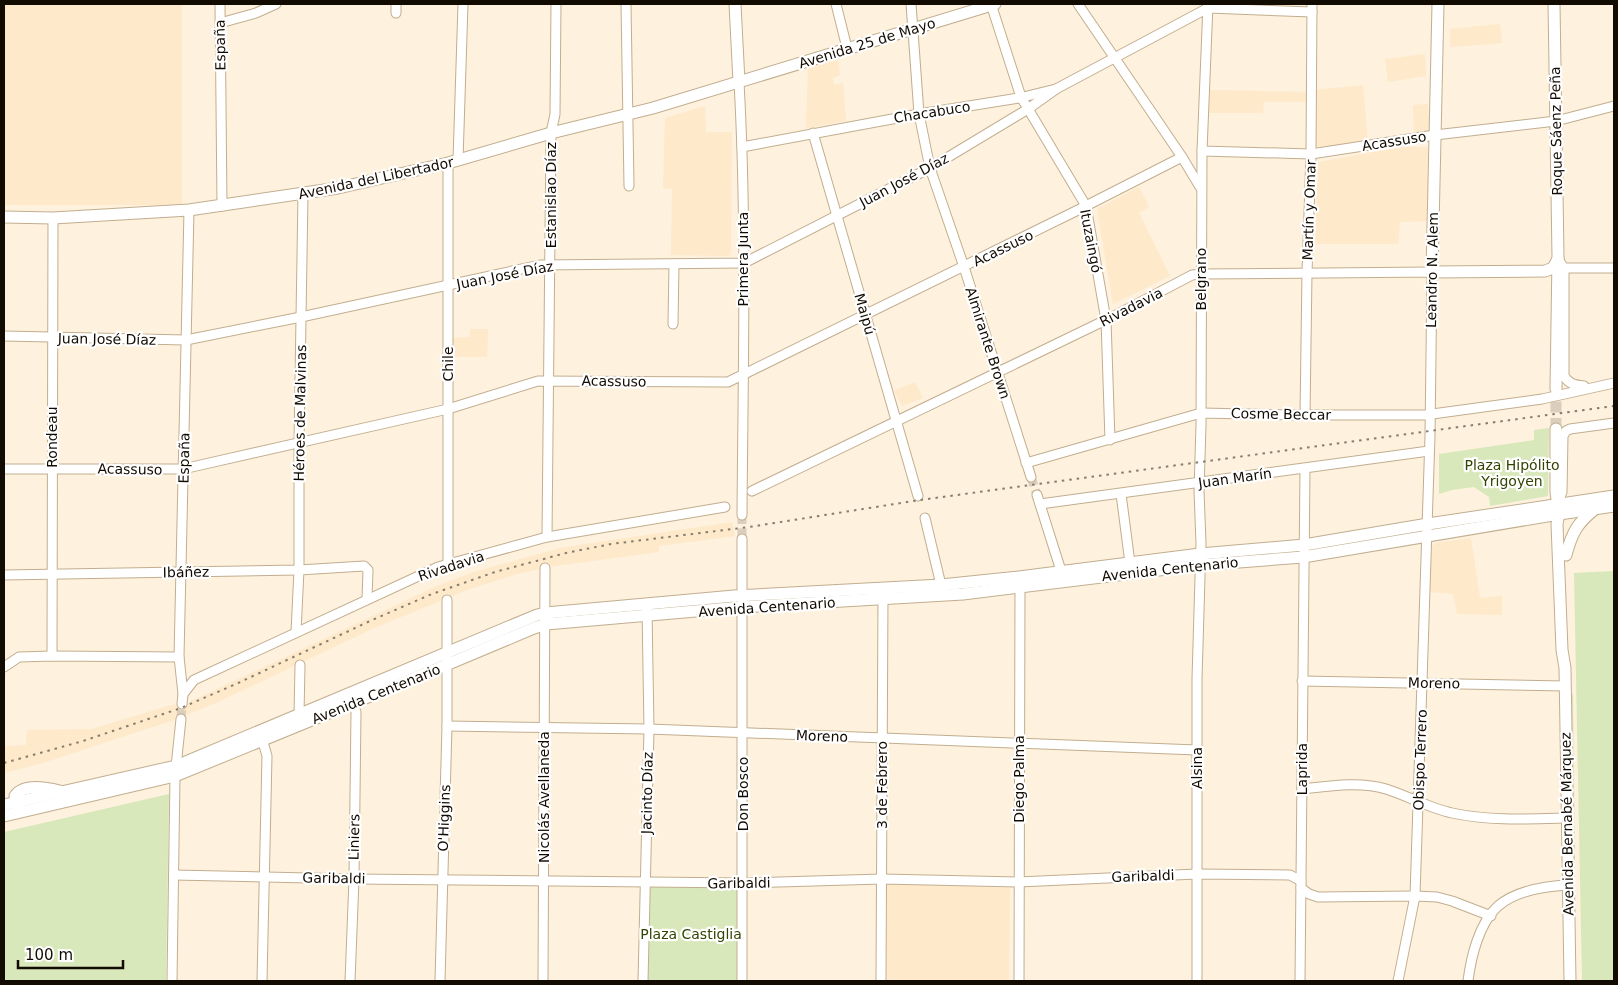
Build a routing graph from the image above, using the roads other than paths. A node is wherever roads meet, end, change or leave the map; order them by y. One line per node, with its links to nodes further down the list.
1 (220, 4): 15 (street, España)
2 (276, 4): 15 (street)
3 (463, 4): 34 (street, Chile)
4 (556, 4): 27 (street, Estanislao Díaz)
5 (626, 4): 24 (street)
6 (735, 4): 19 (main road, Primera Junta)
7 (836, 4): 17 (street)
8 (911, 4): 16 (street, Almirante Brown)
9 (993, 4): 16 (main road, Avenida 25 de Mayo); 21 (street, Ituzaingó)
10 (1078, 4): 18 (street)
11 (1438, 4): 29 (main road, Leandro N. Alem)
12 (1554, 4): 26 (main road, Roque Sáenz Peña)
13 (1208, 6): 14 (street); 18 (street, Chacabuco); 31 (street, Belgrano)
14 (1312, 8): 32 (street, Martín y Omar)
15 (220, 23): 39 (street, España)
16 (912, 29): 17 (main road, Avenida 25 de Mayo); 25 (street, Almirante Brown)
17 (847, 48): 19 (main road, Avenida 25 de Mayo)
18 (1114, 57): 20 (street, Chacabuco); 33 (street)
19 (739, 82): 24 (main road, Avenida del Libertador); 30 (street, Primera Junta)
20 (1056, 89): 21 (street, Chacabuco); 23 (street, Juan José Díaz)
21 (1021, 98): 23 (street, Ituzaingó); 25 (street, Chacabuco)
22 (1614, 106): 26 (street, Acassuso)
23 (1028, 109): 35 (street, Juan José Díaz); 40 (street, Ituzaingó)
24 (629, 114): 27 (main road, Avenida del Libertador); 36 (street)
25 (919, 114): 28 (street, Chacabuco); 35 (street, Almirante Brown)
26 (1556, 121): 29 (street, Acassuso); 48 (main road, Roque Sáenz Peña)
27 (552, 133): 34 (main road, Avenida del Libertador); 46 (street, Estanislao Díaz)
28 (812, 133): 30 (street, Chacabuco); 42 (street, Maipú)
29 (1435, 135): 32 (street, Acassuso); 51 (main road, Leandro N. Alem)
30 (742, 147): 45 (street, Primera Junta)
31 (1202, 151): 32 (street, Acassuso); 37 (street, Belgrano)
32 (1311, 154): 52 (street, Martín y Omar)
33 (1182, 157): 37 (street); 40 (street, Acassuso)
34 (453, 162): 38 (main road, Avenida del Libertador); 55 (street, Chile)
35 (930, 168): 42 (street, Juan José Díaz); 49 (street, Almirante Brown)
36 (629, 186)
37 (1201, 189): 53 (street, Belgrano)
38 (303, 194): 39 (main road, Avenida del Libertador); 58 (street, Héroes de Malvinas)
39 (222, 206): 41 (main road, Avenida del Libertador)
40 (1086, 206): 49 (street, Acassuso); 59 (street, Ituzaingó)
41 (189, 210): 44 (main road, Avenida del Libertador); 63 (street, España)
42 (837, 216): 45 (street, Juan José Díaz); 57 (street, Maipú)
43 (4, 218): 44 (main road, Avenida del Libertador)
44 (52, 218): 62 (street, Rondeau)
45 (744, 263): 47 (street, Juan José Díaz); 65 (street, Primera Junta)
46 (551, 264): 47 (street, Juan José Díaz); 55 (street, Juan José Díaz); 66 (street, Estanislao Díaz)
47 (674, 264): 60 (street)
48 (1561, 264): 50 (street); 54 (main road); 56 (main road, Roque Sáenz Peña); 68 (street, Roque Sáenz Peña)
49 (964, 267): 57 (street, Acassuso); 64 (street, Almirante Brown)
50 (1614, 268)
51 (1432, 272): 52 (street, Rivadavia); 54 (main road, Rivadavia); 73 (street, Leandro N. Alem)
52 (1307, 273): 53 (street, Rivadavia); 74 (street, Martín y Omar)
53 (1201, 274): 59 (street, Rivadavia); 72 (street, Belgrano)
54 (1549, 275): 56 (main road); 70 (street)
55 (448, 286): 58 (street, Juan José Díaz); 71 (street, Chile)
56 (1557, 294): 69 (main road, Roque Sáenz Peña)
57 (865, 314): 65 (street, Acassuso); 75 (street, Maipú)
58 (301, 317): 63 (street, Juan José Díaz); 79 (street, Héroes de Malvinas)
59 (1106, 320): 64 (street, Rivadavia); 78 (street, Ituzaingó)
60 (673, 324)
61 (4, 336): 62 (street, Juan José Díaz)
62 (52, 338): 63 (street, Juan José Díaz); 82 (street, Rondeau)
63 (186, 340): 84 (street, España)
64 (998, 372): 75 (street, Rivadavia); 81 (street, Almirante Brown)
65 (743, 376): 66 (street, Acassuso); 98 (street, Primera Junta)
66 (548, 380): 71 (street, Acassuso); 101 (street, Estanislao Díaz)
67 (1614, 383): 68 (street, Cosme Beccar)
68 (1591, 387): 70 (street, Cosme Beccar)
69 (1556, 389)
70 (1542, 399): 73 (street, Cosme Beccar)
71 (448, 409): 79 (street, Acassuso); 108 (street, Chile)
72 (1201, 413): 74 (street, Cosme Beccar); 78 (street, Cosme Beccar); 87 (street, Belgrano)
73 (1430, 414): 74 (street, Cosme Beccar); 80 (street, Leandro N. Alem)
74 (1306, 415)
75 (897, 423): 88 (street, Rivadavia); 91 (street, Maipú)
76 (1614, 423): 96 (street)
77 (1556, 429): 96 (main road)
78 (1110, 440): 81 (street, Cosme Beccar)
79 (299, 442): 84 (street, Acassuso); 110 (street, Héroes de Malvinas)
80 (1429, 450): 85 (street, Juan Marín); 100 (street, Leandro N. Alem)
81 (1026, 463): 86 (street, Almirante Brown)
82 (52, 468): 83 (street, Acassuso); 84 (street, Acassuso); 112 (street, Rondeau)
83 (4, 469)
84 (183, 469): 111 (street, España)
85 (1305, 469): 87 (street, Juan Marín); 104 (street)
86 (1031, 478)
87 (1199, 483): 89 (street, Juan Marín); 106 (street, Belgrano)
88 (752, 491)
89 (1121, 494): 93 (street, Juan Marín); 107 (street)
90 (1037, 495): 93 (street)
91 (918, 496)
92 (1614, 496): 96 (main road)
93 (1040, 504): 114 (street)
94 (1614, 506): 97 (main road)
95 (725, 508): 101 (street, Rivadavia)
96 (1558, 509): 97 (main road); 100 (main road, Avenida Centenario); 102 (main road, Avenida Centenario); 105 (main road, Avenida Bernabé Márquez); 129 (main road, Avenida Bernabé Márquez)
97 (1596, 509): 105 (main road)
98 (742, 515)
99 (925, 518): 116 (street)
100 (1428, 524): 102 (street, Leandro N. Alem); 104 (main road, Avenida Centenario)
101 (548, 537): 108 (street, Rivadavia)
102 (1427, 537): 104 (main road, Avenida Centenario); 133 (street, Obispo Terrero)
103 (742, 538): 120 (street)
104 (1304, 551): 106 (main road, Avenida Centenario); 132 (street, Laprida)
105 (1566, 555): 129 (main road, Avenida Bernabé Márquez)
106 (1200, 559): 107 (main road, Avenida Centenario); 114 (main road, Avenida Centenario); 147 (street, Alsina)
107 (1130, 562): 114 (main road, Avenida Centenario)
108 (448, 565): 118 (street, Rivadavia)
109 (545, 568): 122 (street)
110 (300, 570): 111 (street, Ibáñez); 118 (street, Ibáñez); 123 (street, Héroes de Malvinas)
111 (182, 572): 112 (street, Ibáñez); 125 (street, España)
112 (52, 574): 113 (street, Ibáñez); 124 (street, Rondeau)
113 (4, 575)
114 (1063, 576): 115 (main road, Avenida Centenario)
115 (1020, 581): 116 (main road, Avenida Centenario); 117 (main road, Avenida Centenario); 146 (street, Diego Palma)
116 (940, 585): 117 (main road, Avenida Centenario)
117 (883, 594): 120 (main road, Avenida Centenario); 145 (street, 3 de Febrero)
118 (367, 599): 123 (street, Rivadavia)
119 (447, 600): 126 (street)
120 (742, 601): 121 (main road, Avenida Centenario); 143 (street, Don Bosco)
121 (647, 610): 122 (main road, Avenida Centenario); 142 (street, Jacinto Díaz)
122 (546, 618): 126 (main road, Avenida Centenario); 141 (street, Nicolás Avellaneda)
123 (296, 632): 131 (street, Rivadavia)
124 (52, 656): 125 (street); 128 (street)
125 (179, 657): 130 (street, España)
126 (446, 660): 136 (main road, Avenida Centenario); 140 (street, O'Higgins)
127 (300, 665): 138 (street)
128 (4, 667)
129 (1565, 668): 134 (main road, Avenida Bernabé Márquez)
130 (182, 672): 131 (street); 135 (street, España)
131 (194, 680): 135 (street, Rivadavia)
132 (1302, 682): 133 (street, Moreno); 149 (street, Laprida)
133 (1423, 683): 134 (street, Moreno); 150 (street, Obispo Terrero)
134 (1565, 686): 154 (main road, Avenida Bernabé Márquez)
135 (183, 694): 137 (street, España)
136 (351, 698): 138 (main road, Avenida Centenario); 144 (main road, Avenida Centenario); 158 (street, Liniers)
137 (182, 704)
138 (299, 715): 144 (main road, Avenida Centenario)
139 (181, 719): 148 (street)
140 (447, 726): 141 (street, Moreno); 159 (street, O'Higgins)
141 (545, 728): 142 (street, Moreno); 161 (street, Nicolás Avellaneda)
142 (648, 729): 143 (street, Moreno); 163 (street, Jacinto Díaz)
143 (742, 732): 145 (street, Moreno); 164 (street, Don Bosco)
144 (261, 736): 148 (main road, Avenida Centenario); 157 (street)
145 (882, 738): 146 (street, Moreno); 160 (street, 3 de Febrero)
146 (1019, 743): 147 (street, Moreno); 162 (street, Diego Palma)
147 (1197, 750): 155 (street, Alsina)
148 (176, 771): 152 (main road, Avenida Centenario); 152 (main road, Avenida Centenario); 156 (street)
149 (1302, 789): 150 (street); 165 (street, Laprida)
150 (1418, 802): 154 (street); 167 (street, Obispo Terrero)
151 (4, 805): 152 (main road, Avenida Centenario)
152 (18, 807): 153 (main road, Avenida Centenario)
153 (4, 816)
154 (1567, 818): 166 (main road, Avenida Bernabé Márquez)
155 (1197, 874): 162 (street, Garibaldi); 165 (street, Garibaldi); 178 (street, Alsina)
156 (174, 875): 157 (street, Garibaldi); 169 (street)
157 (264, 877): 158 (street, Garibaldi); 170 (street)
158 (354, 879): 159 (street, Garibaldi); 171 (street, Liniers)
159 (442, 879): 161 (street, Garibaldi); 172 (street, O'Higgins)
160 (882, 879): 162 (street, Garibaldi); 164 (street, Garibaldi); 176 (street, 3 de Febrero)
161 (544, 882): 163 (street, Garibaldi); 173 (street, Nicolás Avellaneda)
162 (1018, 882): 177 (street, Diego Palma)
163 (645, 883): 164 (street, Garibaldi); 174 (street, Jacinto Díaz)
164 (743, 883): 175 (street, Don Bosco)
165 (1301, 884): 167 (street, Garibaldi); 179 (street, Laprida)
166 (1568, 885): 168 (street); 182 (main road, Avenida Bernabé Márquez)
167 (1416, 896): 168 (street, Garibaldi); 180 (street, Obispo Terrero)
168 (1490, 916): 181 (street)
169 (172, 981)
170 (262, 981)
171 (350, 981)
172 (440, 981)
173 (543, 981)
174 (642, 981)
175 (742, 981)
176 (881, 981)
177 (1019, 981)
178 (1197, 981)
179 (1300, 981)
180 (1398, 981)
181 (1468, 981)
182 (1570, 981)

